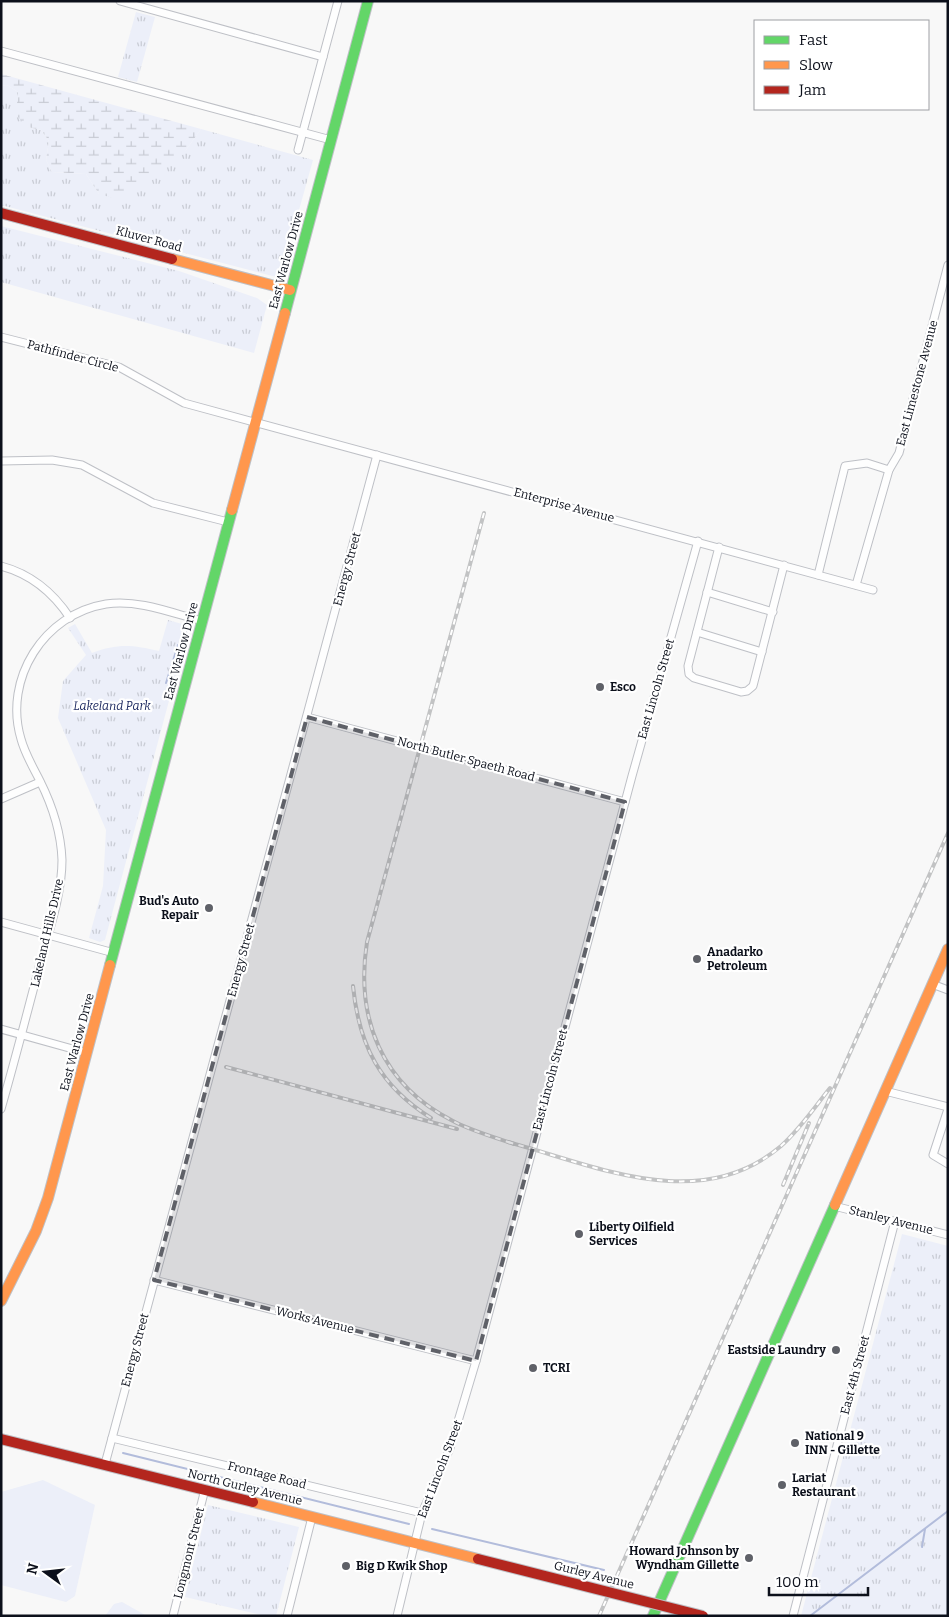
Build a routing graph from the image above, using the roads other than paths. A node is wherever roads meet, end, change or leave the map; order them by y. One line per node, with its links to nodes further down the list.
1 (120, 1): 5 (street)
2 (338, 1): 5 (street)
3 (368, 1): 7 (street, East Warlow Drive)
4 (1, 51): 6 (street)
5 (324, 57): 6 (street)
6 (303, 133): 7 (street); 8 (street)
7 (331, 140): 11 (street, East Warlow Drive)
8 (298, 150)
9 (1, 213): 11 (street, Kluver Road)
10 (948, 265): 16 (street, East Limestone Avenue)
11 (290, 290): 13 (street, East Warlow Drive)
12 (1, 337): 13 (street, Pathfinder Circle)
13 (254, 422): 14 (street, Enterprise Avenue); 17 (street, East Warlow Drive)
14 (377, 455): 18 (street, Enterprise Avenue); 31 (street, Energy Street)
15 (1, 461): 17 (street)
16 (888, 470): 22 (street); 23 (street, East Limestone Avenue)
17 (228, 522): 28 (street, East Warlow Drive)
18 (698, 541): 19 (street, Enterprise Avenue); 34 (street, East Lincoln Street)
19 (719, 547): 20 (street, Enterprise Avenue); 25 (street)
20 (784, 565): 22 (street, Enterprise Avenue); 26 (street)
21 (1, 566): 27 (street)
22 (818, 574): 23 (street, Enterprise Avenue)
23 (856, 585): 24 (street, Enterprise Avenue)
24 (873, 590)
25 (707, 592): 26 (street); 29 (street)
26 (773, 612): 30 (street)
27 (70, 618): 28 (street, Lakeland Hills Drive); 32 (street, Lakeland Hills Drive)
28 (202, 620): 38 (street, East Warlow Drive)
29 (697, 632): 30 (street); 30 (street)
30 (762, 652)
31 (307, 717): 34 (street, North Butler Spaeth Road); 51 (street, Energy Street)
32 (40, 782): 33 (street); 36 (street, Lakeland Hills Drive)
33 (1, 799)
34 (625, 802): 53 (street, East Lincoln Street)
35 (1, 922): 36 (street)
36 (48, 935): 38 (street); 42 (street, Lakeland Hills Drive)
37 (948, 949): 39 (street)
38 (114, 953): 43 (street, East Warlow Drive)
39 (932, 984): 40 (street); 44 (street)
40 (948, 990)
41 (1, 1030): 42 (street)
42 (22, 1035): 43 (street); 46 (street, Lakeland Hills Drive)
43 (87, 1053): 52 (street, East Warlow Drive)
44 (885, 1091): 45 (street); 48 (street)
45 (948, 1108): 47 (street)
46 (1, 1110)
47 (948, 1164)
48 (834, 1206): 49 (street, Stanley Avenue); 62 (street)
49 (895, 1221): 50 (street, Stanley Avenue); 67 (street, East 4th Street)
50 (948, 1235)
51 (154, 1280): 53 (street, Works Avenue); 54 (street, Energy Street)
52 (1, 1300)
53 (476, 1361): 58 (street, East Lincoln Street)
54 (112, 1438): 56 (street, Energy Street); 58 (street, Frontage Road)
55 (3, 1439): 56 (street, North Gurley Avenue)
56 (105, 1464): 57 (street, North Gurley Avenue)
57 (206, 1490): 59 (street, North Gurley Avenue); 63 (street, Longmont Street)
58 (422, 1513): 60 (street, East Lincoln Street)
59 (312, 1516): 60 (street, North Gurley Avenue); 64 (street)
60 (414, 1541): 61 (street, North Gurley Avenue); 65 (street, East Lincoln Street)
61 (478, 1559): 66 (street, Gurley Avenue, bridge)
62 (654, 1615)
63 (173, 1616)
64 (286, 1616)
65 (397, 1616)
66 (703, 1616)
67 (793, 1616)

